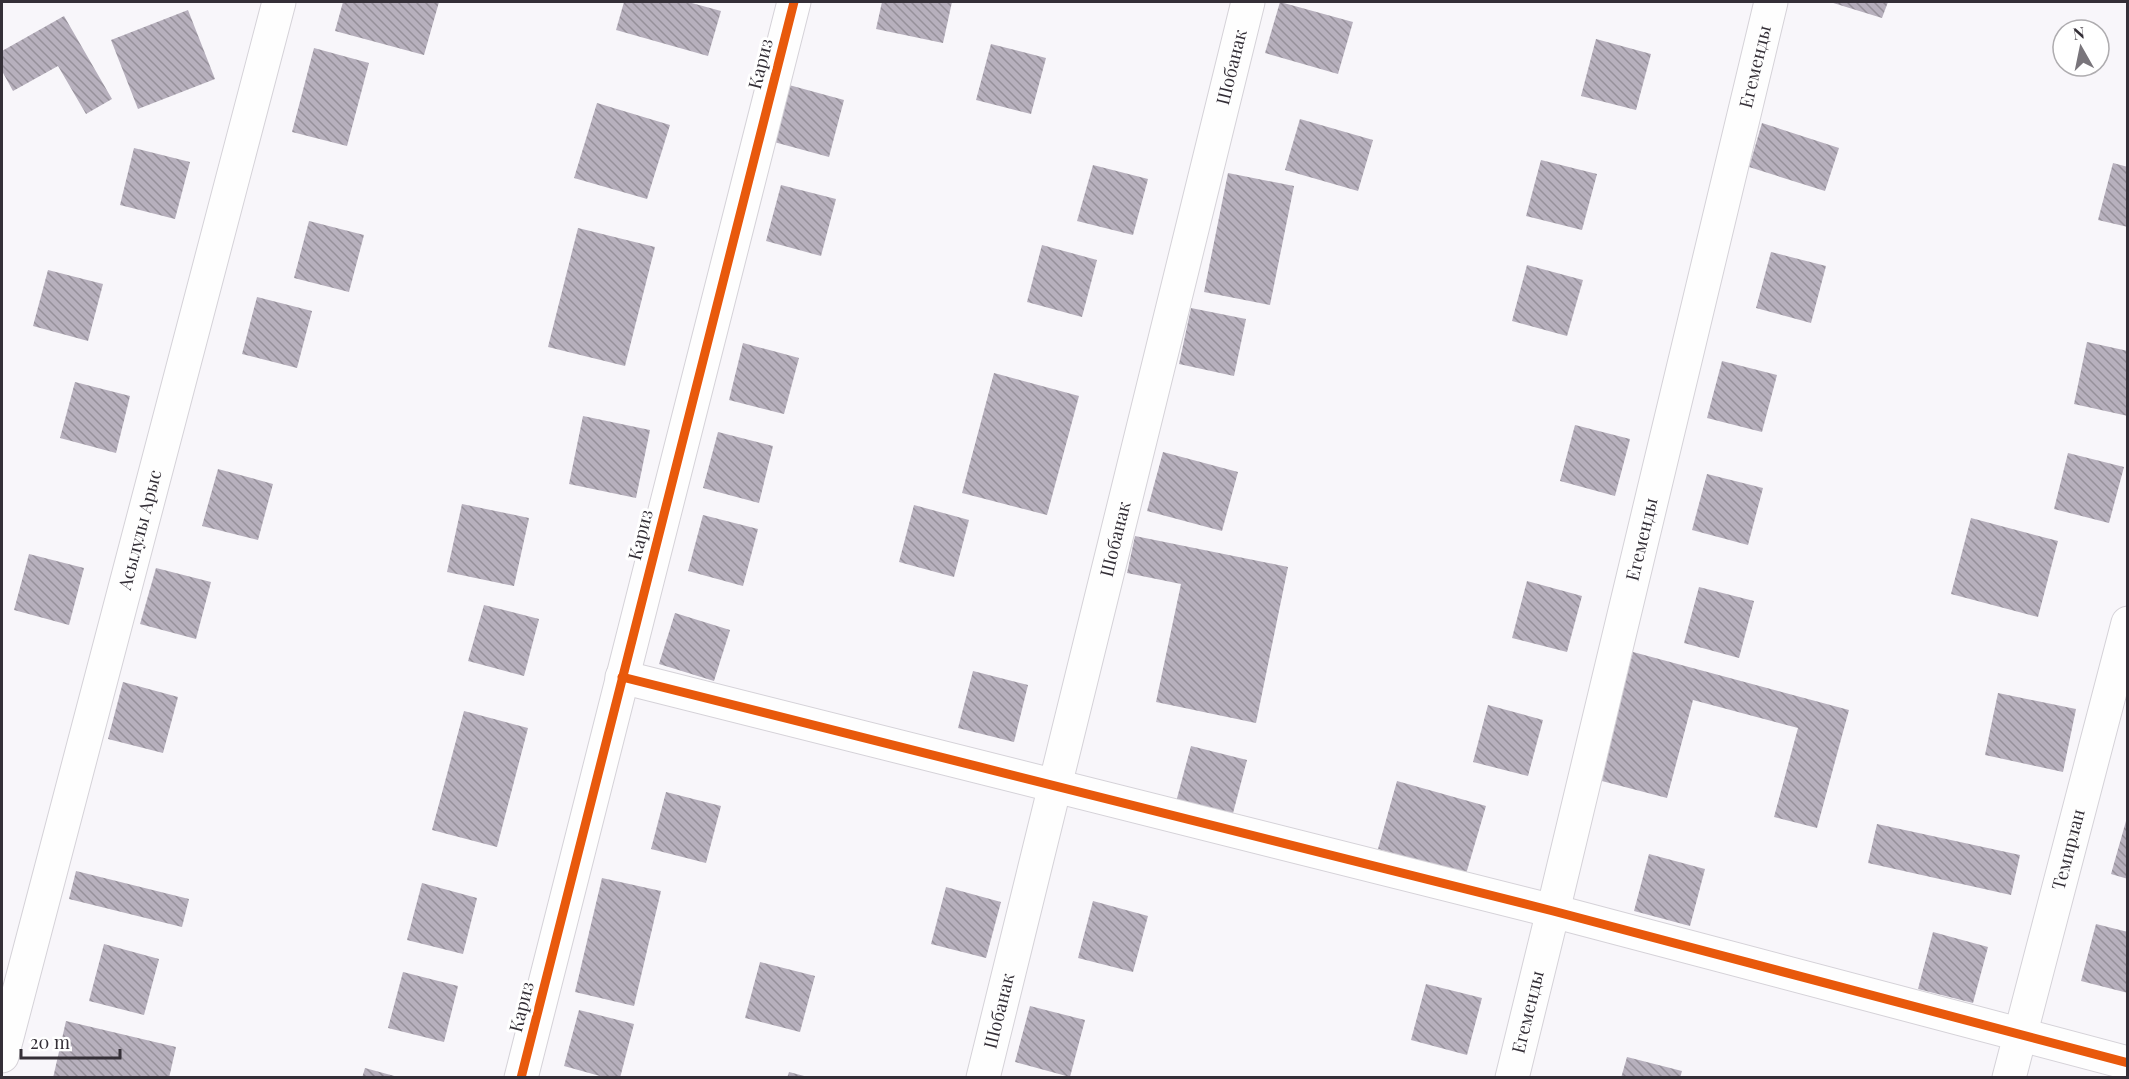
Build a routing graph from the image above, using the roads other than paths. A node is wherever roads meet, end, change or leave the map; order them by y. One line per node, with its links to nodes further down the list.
1 (279, 2): 10 (street, Асылулы Арыс)
2 (794, 2): 6 (street, Кариз)
3 (1248, 2): 7 (street, Шобанак)
4 (1771, 2): 8 (street, Егеменды)
5 (2127, 623): 9 (street, Темирлан)
6 (622, 677): 7 (street); 12 (street, Кариз)
7 (1056, 786): 8 (street); 13 (street, Шобанак)
8 (1554, 911): 9 (street); 14 (street, Егеменды)
9 (2020, 1035): 11 (street); 15 (street, Темирлан)
10 (2, 1056)
11 (2127, 1063)
12 (521, 1077)
13 (983, 1077)
14 (1512, 1077)
15 (2009, 1077)

